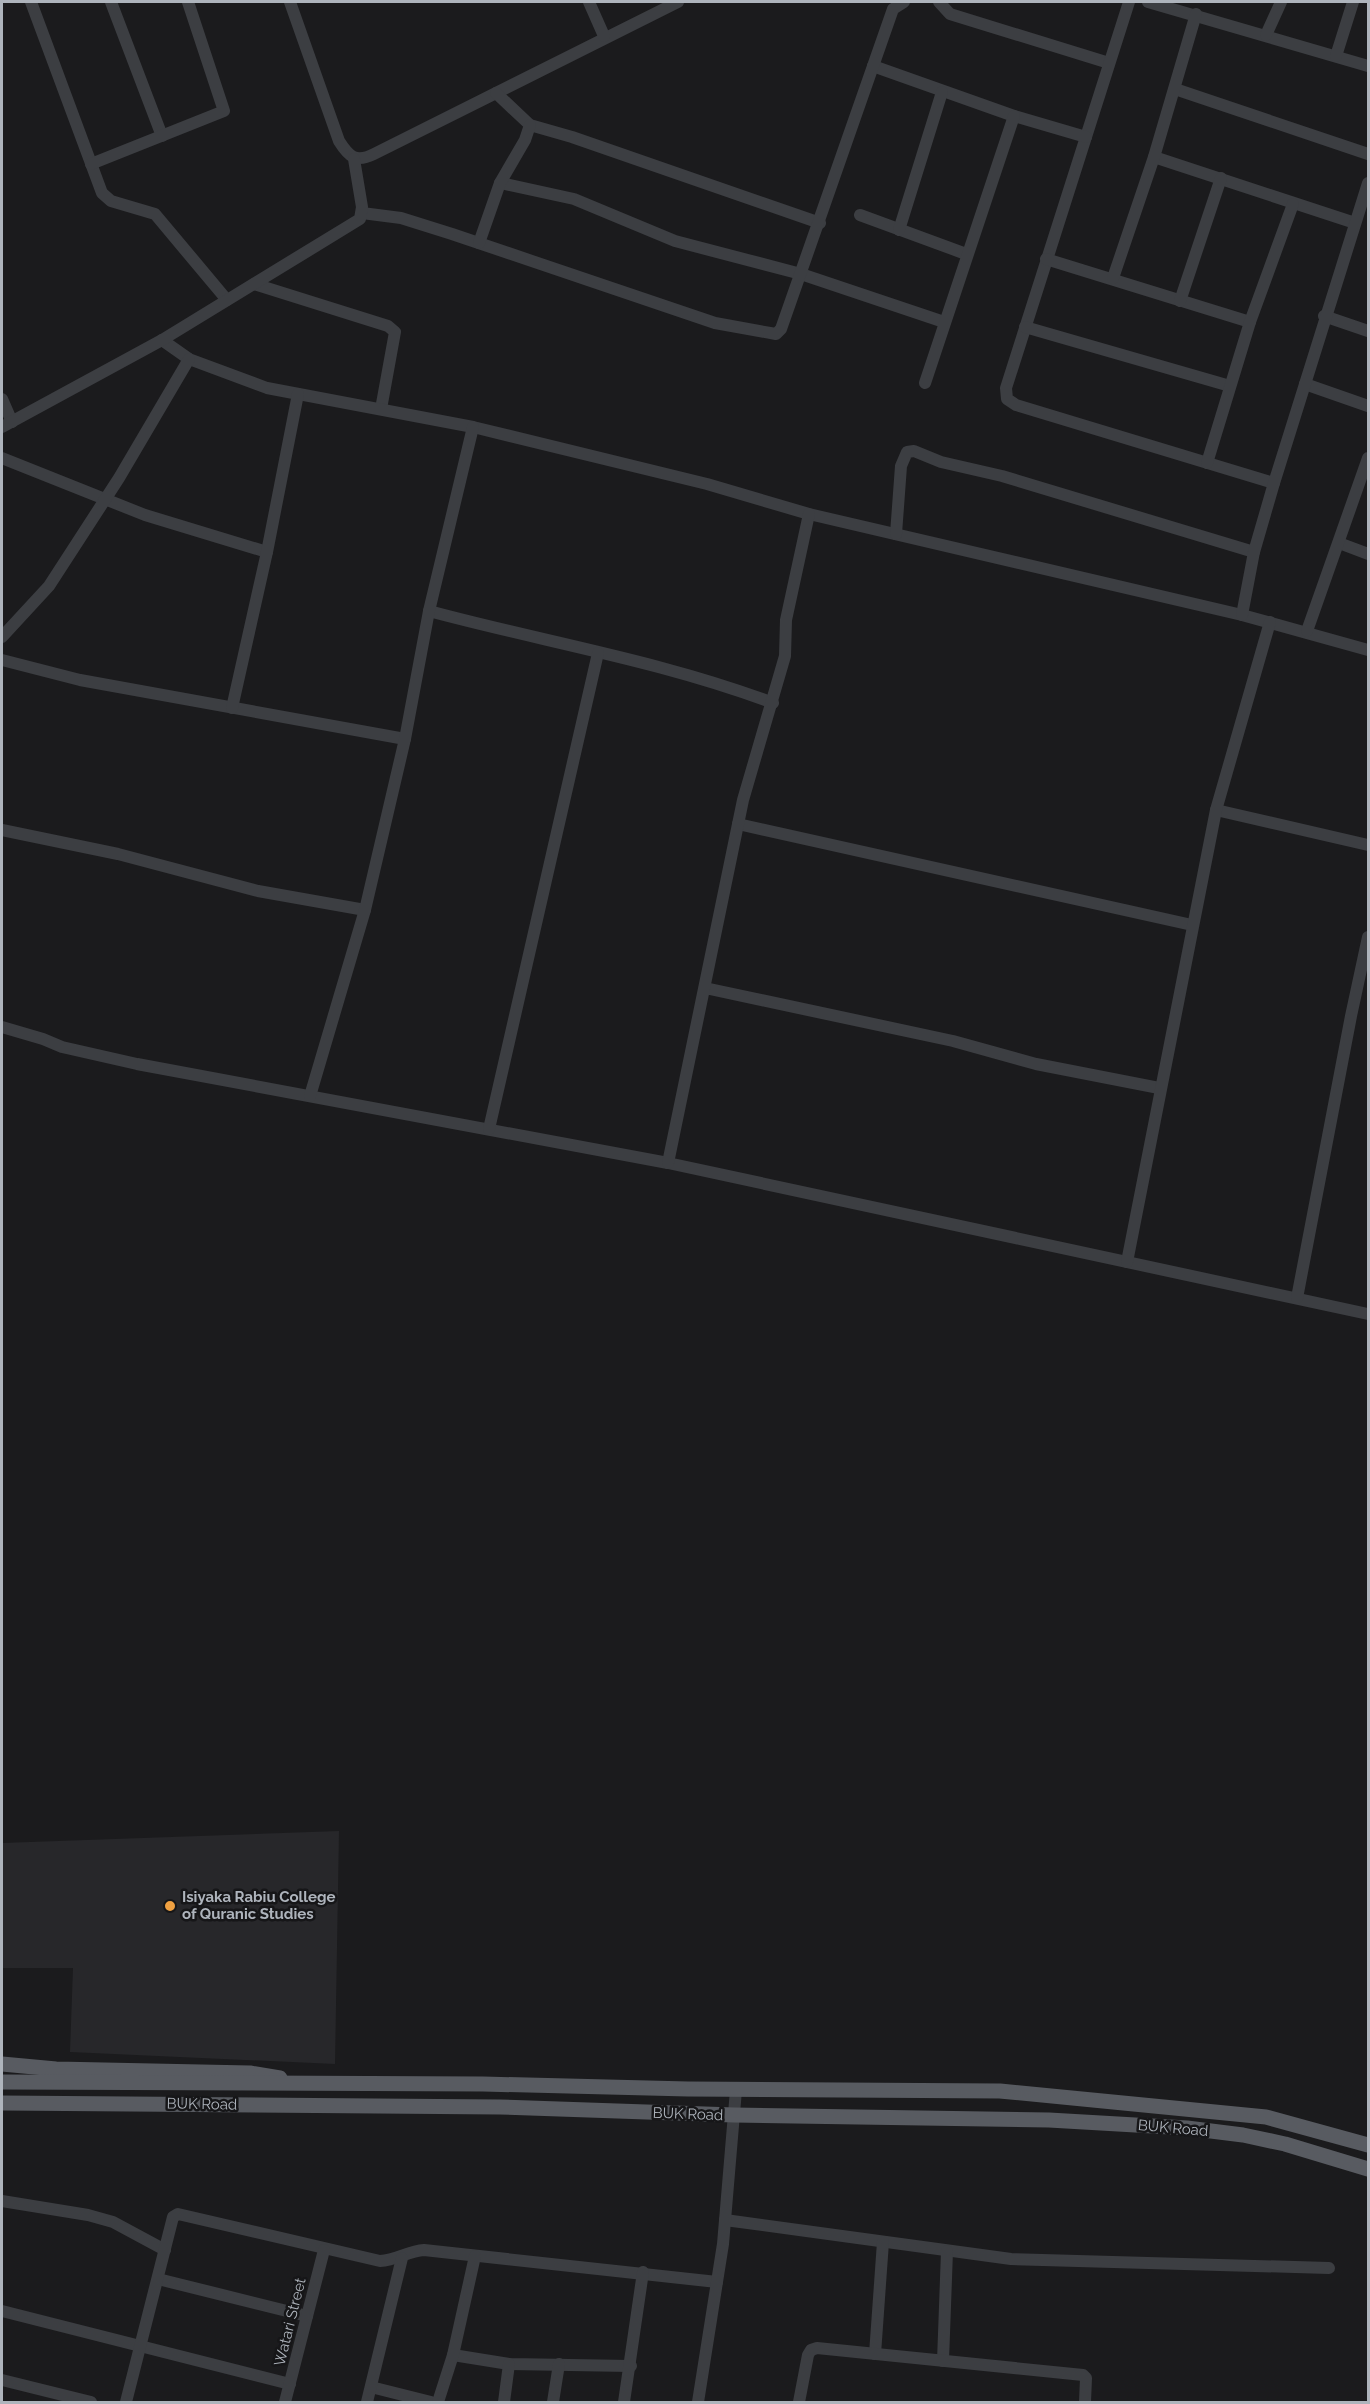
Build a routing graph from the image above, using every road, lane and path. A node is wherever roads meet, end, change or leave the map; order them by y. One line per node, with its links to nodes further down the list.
1 (31, 2): 30 (street)
2 (111, 2): 25 (street)
3 (188, 2): 25 (street)
4 (290, 2): 29 (street)
5 (589, 2): 15 (street)
6 (678, 2): 15 (street)
7 (904, 2): 18 (street)
8 (939, 2): 17 (street)
9 (1129, 2): 17 (street)
10 (1148, 2): 13 (street)
11 (1281, 2): 14 (street)
12 (1353, 2): 16 (street)
13 (1196, 14): 14 (street); 20 (street)
14 (1266, 35): 16 (street)
15 (604, 36): 22 (street)
16 (1336, 56): 19 (street)
17 (1109, 63): 26 (street)
18 (873, 66): 21 (street); 37 (street)
19 (1368, 66)
20 (1175, 89): 27 (street); 28 (street)
21 (942, 92): 23 (street); 39 (street)
22 (496, 93): 24 (street); 29 (street)
23 (1014, 116): 26 (street); 41 (street)
24 (530, 125): 32 (street); 37 (street)
25 (162, 136): 30 (street)
26 (1086, 136): 42 (street)
27 (1368, 154)
28 (1154, 157): 31 (street); 44 (street)
29 (354, 159): 35 (street)
30 (91, 164): 46 (street)
31 (1221, 178): 34 (street); 47 (street)
32 (500, 183): 40 (street); 43 (street)
33 (1368, 183): 38 (street)
34 (1293, 204): 38 (street); 50 (street)
35 (362, 213): 40 (street); 45 (street)
36 (860, 215): 39 (street)
37 (820, 223): 43 (street)
38 (1354, 224): 48 (street)
39 (898, 230): 41 (street)
40 (479, 243): 43 (street)
41 (966, 254): 49 (street)
42 (1046, 259): 44 (street); 51 (street)
43 (801, 274): 49 (street)
44 (1113, 278): 47 (street)
45 (254, 284): 46 (street); 61 (street)
46 (227, 300): 53 (street)
47 (1180, 301): 50 (street)
48 (1324, 316): 52 (street); 56 (street)
49 (944, 322): 55 (street)
50 (1250, 322): 57 (street)
51 (1025, 327): 57 (street); 66 (street)
52 (1368, 331)
53 (162, 340): 54 (street); 62 (street)
54 (189, 359): 58 (street); 69 (street)
55 (925, 383)
56 (1305, 384): 60 (street); 68 (street)
57 (1230, 386): 66 (street)
58 (298, 394): 61 (street); 73 (street)
59 (2, 399): 62 (street)
60 (1368, 406)
61 (381, 409): 63 (street)
62 (7, 425)
63 (473, 427): 70 (street); 76 (street)
64 (2, 458): 69 (street)
65 (1368, 458): 67 (street)
66 (1207, 463): 68 (street)
67 (1368, 463): 72 (street)
68 (1274, 483): 74 (street)
69 (105, 499): 73 (street); 80 (street)
70 (809, 514): 71 (street); 84 (street)
71 (896, 534): 74 (street); 77 (street)
72 (1339, 543): 75 (street); 79 (street)
73 (267, 552): 85 (street)
74 (1254, 552): 77 (street)
75 (1368, 554)
76 (429, 611): 82 (street); 86 (street)
77 (1242, 615): 78 (street)
78 (1270, 622): 79 (street); 87 (street)
79 (1307, 631): 81 (street)
80 (2, 637)
81 (1368, 650)
82 (598, 652): 84 (street); 98 (street)
83 (2, 660): 85 (street)
84 (773, 703): 88 (street)
85 (232, 708): 86 (street)
86 (405, 739): 91 (street)
87 (1216, 810): 90 (street); 92 (street)
88 (738, 824): 92 (street); 94 (street)
89 (2, 830): 91 (street)
90 (1368, 845)
91 (364, 910): 97 (street)
92 (1192, 925): 96 (street)
93 (1368, 937): 101 (street)
94 (705, 988): 96 (street); 99 (street)
95 (2, 1028): 97 (street)
96 (1159, 1088): 100 (street)
97 (310, 1096): 98 (street)
98 (489, 1129): 99 (street)
99 (668, 1163): 100 (street)
100 (1127, 1262): 101 (street)
101 (1297, 1298): 102 (street)
102 (1368, 1314)
103 (2, 2064): 105 (main road)
104 (2, 2082): 105 (main road, BUK Road)
105 (294, 2085): 106 (main road, BUK Road)
106 (736, 2090): 110 (street); 111 (main road, BUK Road)
107 (2, 2103): 108 (main road, BUK Road)
108 (318, 2106): 109 (main road); 110 (main road, BUK Road)
109 (2, 2112)
110 (734, 2115): 112 (main road, BUK Road); 114 (street)
111 (1368, 2145)
112 (1368, 2169)
113 (2, 2201): 116 (street)
114 (725, 2220): 115 (street); 124 (street)
115 (883, 2242): 118 (street); 128 (street)
116 (165, 2250): 117 (street); 123 (street)
117 (324, 2250): 120 (street); 126 (street, Watari Street)
118 (947, 2251): 121 (street); 130 (street)
119 (475, 2256): 120 (street); 122 (street); 129 (street)
120 (402, 2258): 136 (street)
121 (1329, 2268)
122 (643, 2272): 124 (street); 133 (street)
123 (158, 2279): 126 (street); 127 (street)
124 (717, 2282): 146 (street)
125 (2, 2311): 127 (street)
126 (307, 2316): 135 (street, Watari Street)
127 (141, 2346): 135 (street); 138 (street)
128 (875, 2354): 130 (street); 147 (street)
129 (453, 2355): 131 (street); 142 (street)
130 (943, 2361): 148 (street)
131 (509, 2364): 132 (street); 143 (street)
132 (559, 2364): 133 (street); 144 (street)
133 (631, 2366): 145 (street)
134 (2, 2380): 137 (street)
135 (290, 2384): 139 (street, Watari Street)
136 (371, 2386): 140 (street); 141 (street)
137 (91, 2403)
138 (126, 2403)
139 (285, 2403)
140 (367, 2403)
141 (431, 2403)
142 (438, 2403)
143 (504, 2403)
144 (553, 2403)
145 (624, 2403)
146 (698, 2403)
147 (799, 2403)
148 (1085, 2403)

